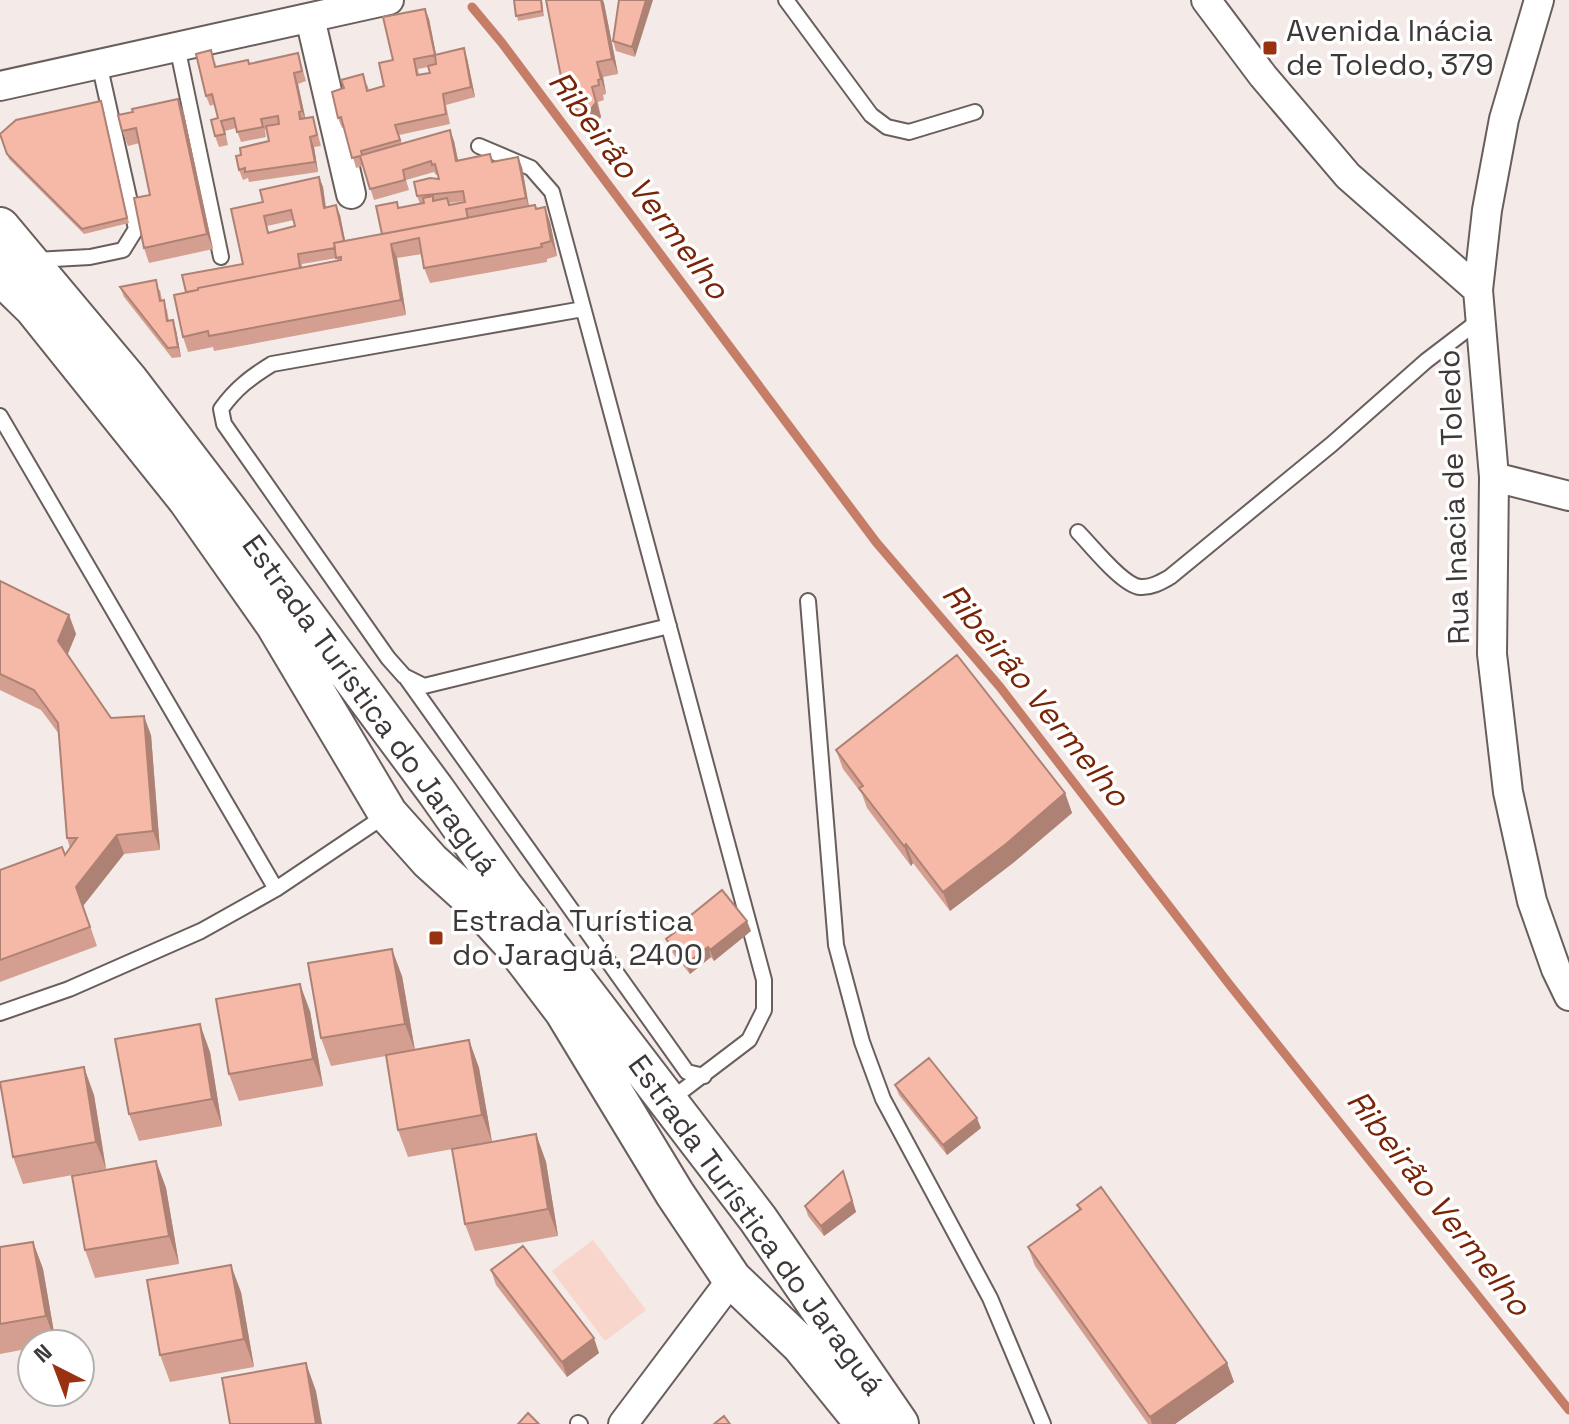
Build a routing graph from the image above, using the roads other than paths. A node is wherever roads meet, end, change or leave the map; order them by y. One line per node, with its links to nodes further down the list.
1 (389, 0): 5 (street)
2 (786, 0): 9 (lane)
3 (1206, 0): 15 (street)
4 (1539, 0): 15 (street, Rua Inacia de Toledo)
5 (310, 18): 6 (street); 11 (street)
6 (177, 46): 7 (street); 13 (lane)
7 (99, 63): 8 (street); 14 (lane)
8 (0, 86)
9 (975, 112)
10 (479, 146): 16 (lane)
11 (351, 194)
12 (0, 227): 14 (main road, Estrada Turística do Jaraguá)
13 (221, 257)
14 (15, 268): 25 (main road, Estrada Turística do Jaraguá); 26 (main road, Estrada Turística do Jaraguá)
15 (1478, 290): 17 (street, Rua Inacia de Toledo)
16 (583, 309): 23 (lane); 24 (lane)
17 (1481, 319): 19 (street, Rua Inacia de Toledo); 21 (lane)
18 (0, 416): 27 (lane)
19 (1494, 477): 20 (street); 28 (street, Rua Inacia de Toledo)
20 (1569, 496)
21 (1078, 532)
22 (808, 601): 37 (lane)
23 (669, 626): 24 (lane); 30 (lane)
24 (404, 676): 30 (lane)
25 (436, 791): 26 (main road); 31 (main road, Estrada Turística do Jaraguá)
26 (388, 814): 27 (lane); 33 (main road, Estrada Turística do Jaraguá)
27 (276, 889): 29 (lane)
28 (1569, 996)
29 (0, 1013)
30 (704, 1076): 31 (lane)
31 (668, 1101): 32 (main road, Estrada Turística do Jaraguá)
32 (758, 1219): 33 (main road); 36 (main road, Estrada Turística do Jaraguá)
33 (732, 1279): 34 (street); 35 (main road, Estrada Turística do Jaraguá)
34 (623, 1424)
35 (865, 1424)
36 (899, 1424)
37 (1043, 1424)

